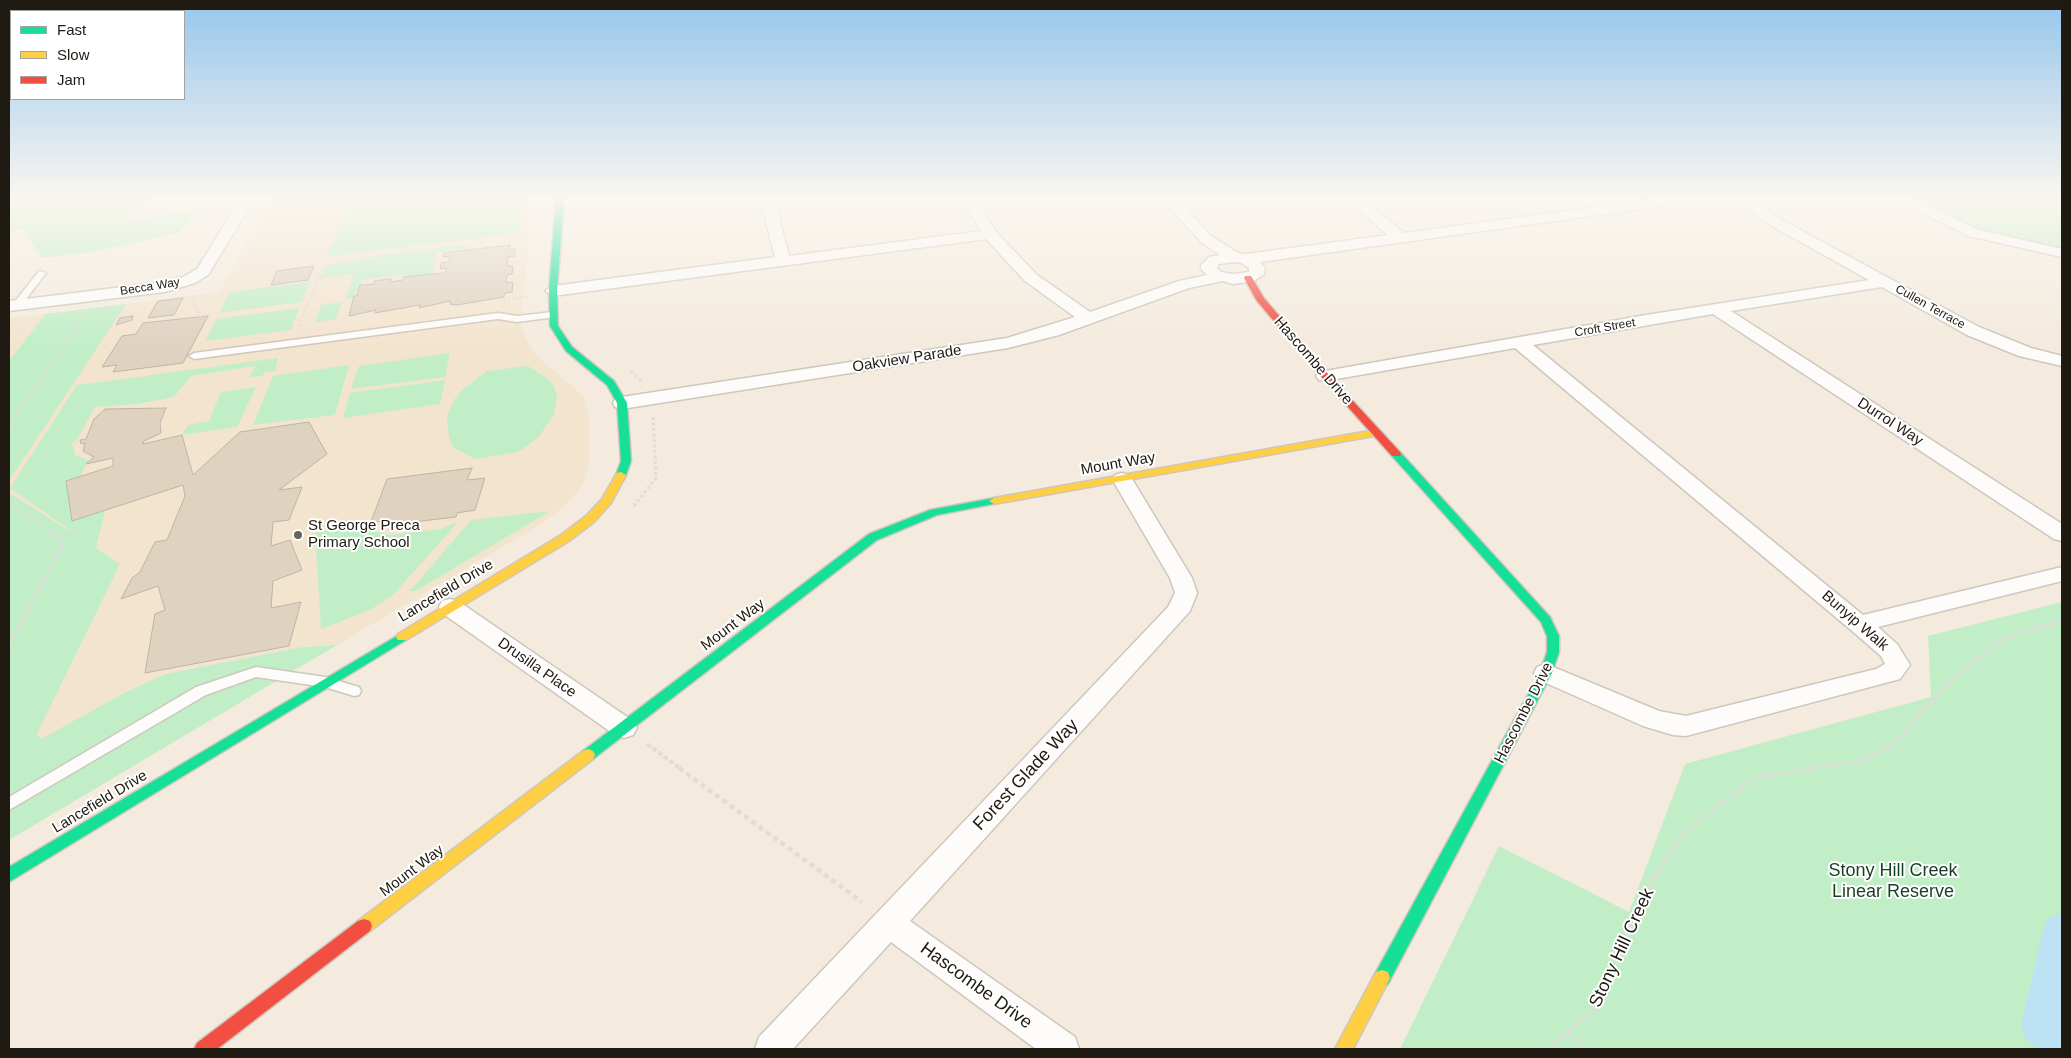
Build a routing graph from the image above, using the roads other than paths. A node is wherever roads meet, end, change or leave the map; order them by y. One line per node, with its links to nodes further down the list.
1 (218, 247): 17 (street, Becca Way)
2 (556, 247): 15 (street, Lancefield Drive)
3 (780, 247): 11 (street)
4 (884, 247): 11 (street)
5 (1002, 247): 20 (street)
6 (1214, 247): 12 (street)
7 (1343, 247): 12 (street, Oakview Parade)
8 (1822, 247): 14 (street, Cullen Terrace)
9 (2037, 247): 10 (street)
10 (2062, 253)
11 (783, 260): 15 (street)
12 (1233, 268): 16 (street, Hascombe Drive); 20 (street, Oakview Parade)
13 (42, 273): 17 (lane)
14 (1885, 282): 18 (street, Croft Street); 23 (street, Cullen Terrace)
15 (553, 291): 19 (street, Lancefield Drive)
16 (1260, 299): 24 (street, Hascombe Drive)
17 (13, 305)
18 (1718, 310): 21 (street, Croft Street); 28 (street, Durrol Way)
19 (552, 315): 22 (lane); 25 (street, Lancefield Drive)
20 (1088, 319): 25 (street, Oakview Parade)
21 (1520, 342): 24 (street, Croft Street); 31 (street, Bunyip Walk)
22 (194, 356)
23 (2062, 361)
24 (1325, 376): 26 (street, Hascombe Drive)
25 (622, 403): 30 (street, Lancefield Drive)
26 (1375, 433): 27 (street, Mount Way); 32 (street, Hascombe Drive)
27 (1122, 478): 35 (street, Mount Way); 38 (street, Forest Glade Way)
28 (2062, 534)
29 (2062, 574): 31 (street)
30 (450, 607): 33 (street, Lancefield Drive); 35 (street, Drusilla Place)
31 (1859, 624): 32 (street, Bunyip Walk)
32 (1546, 672): 42 (street, Hascombe Drive)
33 (325, 682): 34 (lane); 36 (lane); 37 (street, Lancefield Drive)
34 (354, 691)
35 (624, 728): 39 (street, Mount Way)
36 (9, 804)
37 (9, 875)
38 (889, 923): 40 (street, Forest Glade Way); 41 (street, Hascombe Drive)
39 (203, 1049)
40 (772, 1049)
41 (1063, 1049)
42 (1344, 1049)

